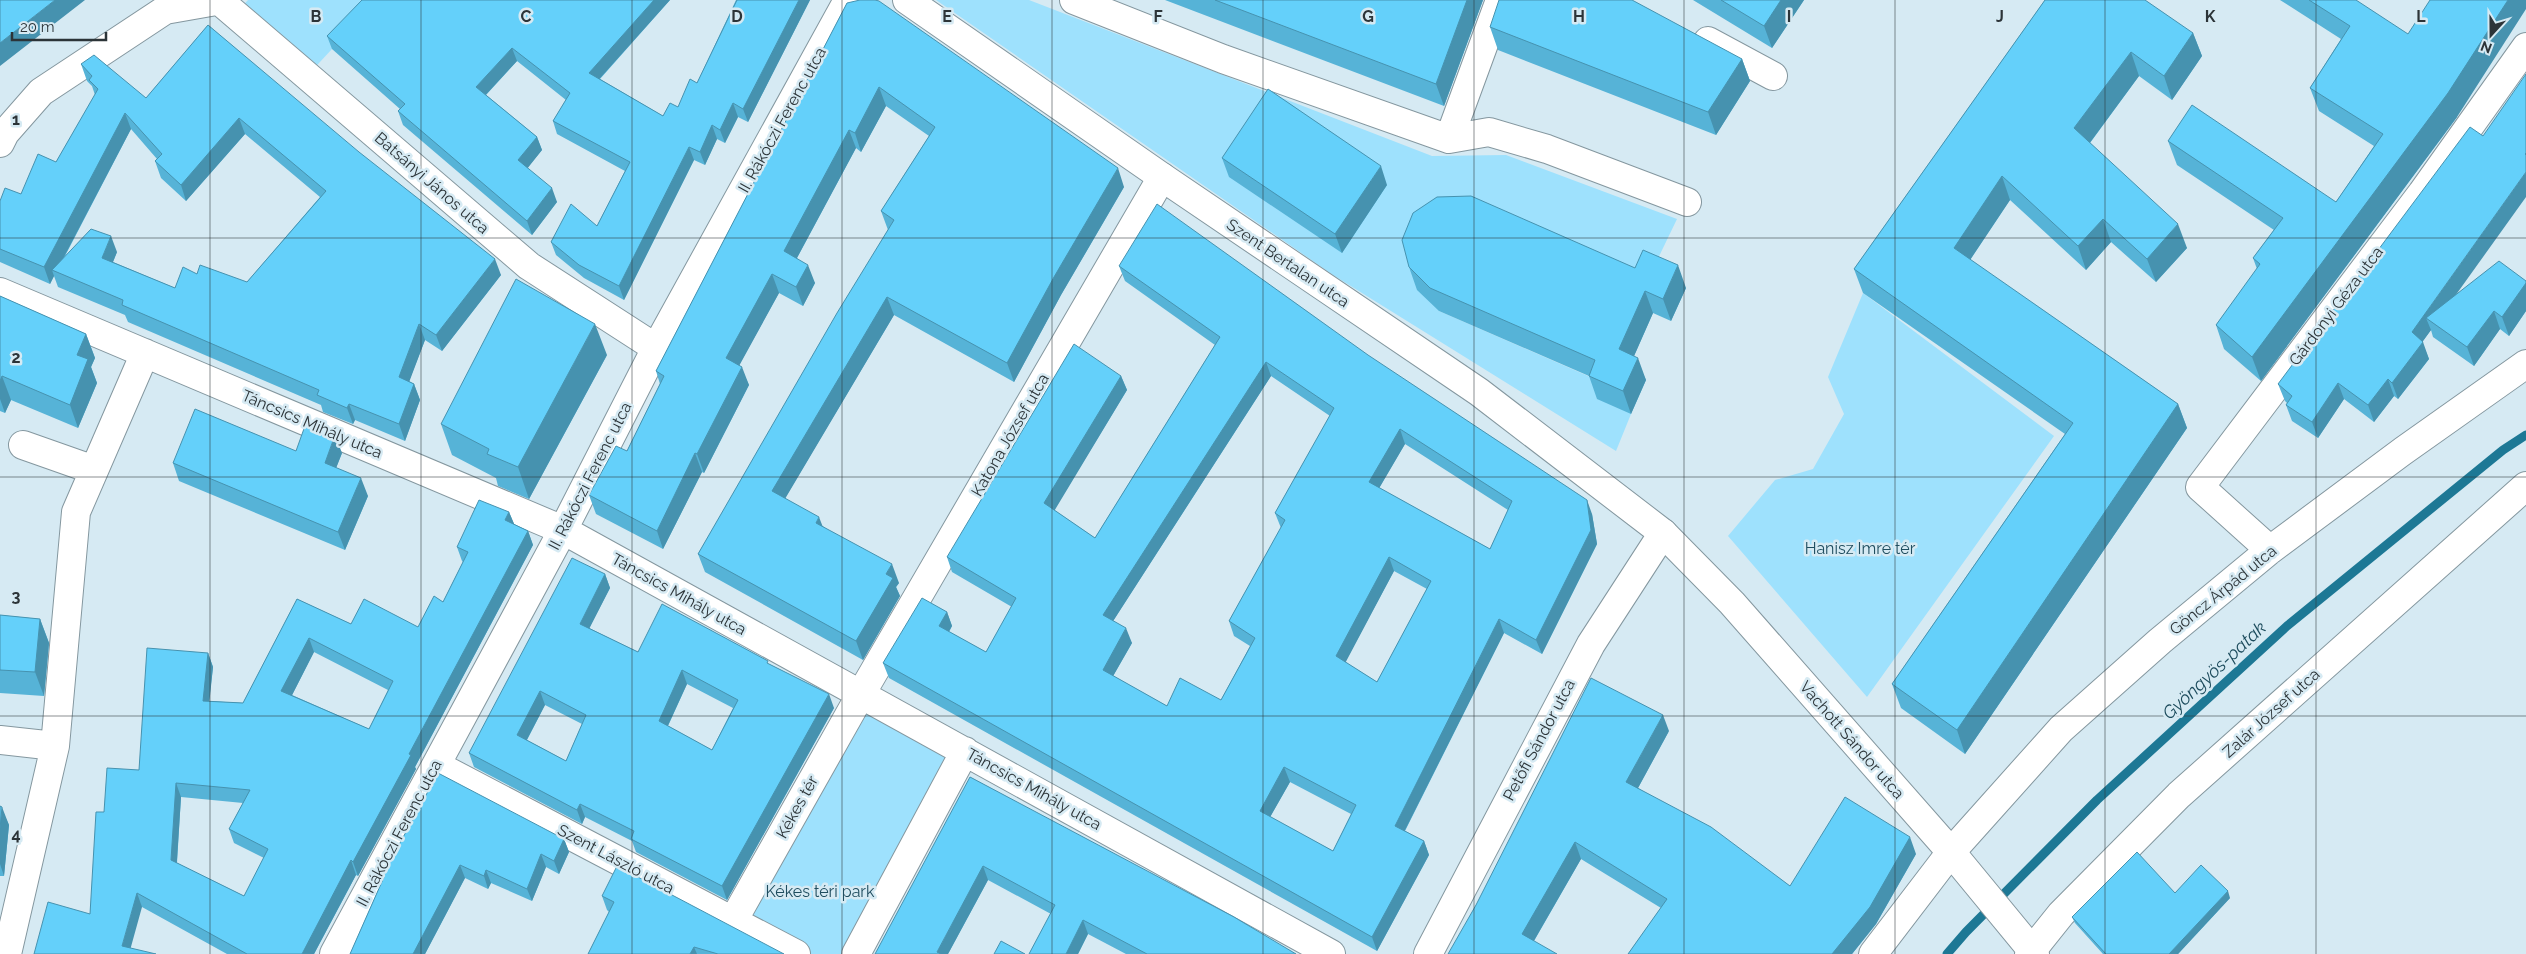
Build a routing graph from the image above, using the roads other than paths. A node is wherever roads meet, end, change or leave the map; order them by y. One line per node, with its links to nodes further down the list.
1 (848, 0): 14 (street, II. Rákóczi Ferenc utca)
2 (907, 0): 11 (street, Szent Bertalan utca)
3 (1074, 0): 10 (street)
4 (1500, 0): 10 (street)
5 (222, 1): 9 (street); 14 (street, Batsányi János utca)
6 (1686, 30): 8 (street)
7 (2526, 47): 22 (street, Gárdonyi Géza utca)
8 (1773, 76)
9 (2, 134)
10 (1449, 139): 12 (street)
11 (1162, 177): 21 (street, Szent Bertalan utca); 23 (street, Katona József utca)
12 (1687, 202)
13 (0, 292): 15 (street, Táncsics Mihály utca)
14 (656, 348): 20 (street, II. Rákóczi Ferenc utca)
15 (145, 354): 18 (street); 20 (street, Táncsics Mihály utca)
16 (2526, 364): 22 (street, Göncz Árpád utca)
17 (23, 445): 18 (street)
18 (94, 470): 25 (street)
19 (2525, 490): 30 (street, Zalár József utca)
20 (563, 530): 23 (street, Táncsics Mihály utca); 27 (street, II. Rákóczi Ferenc utca)
21 (1662, 533): 28 (street, Vachott Sándor utca); 36 (street, Petőfi Sándor utca)
22 (2270, 550): 28 (street, Göncz Árpád utca)
23 (861, 694): 26 (street, Táncsics Mihály utca); 29 (street, Kékes tér)
24 (0, 740): 25 (street)
25 (55, 746): 31 (street)
26 (965, 751): 34 (street); 35 (street, Táncsics Mihály utca)
27 (436, 765): 29 (street, Szent László utca); 32 (street, II. Rákóczi Ferenc utca)
28 (1951, 852): 30 (street, Vachott Sándor utca); 37 (street, Göncz Árpád utca)
29 (734, 921): 33 (street, Szent László utca)
30 (2032, 953)
31 (7, 954)
32 (334, 954)
33 (796, 954)
34 (856, 954)
35 (1331, 954)
36 (1428, 954)
37 (1873, 954)

